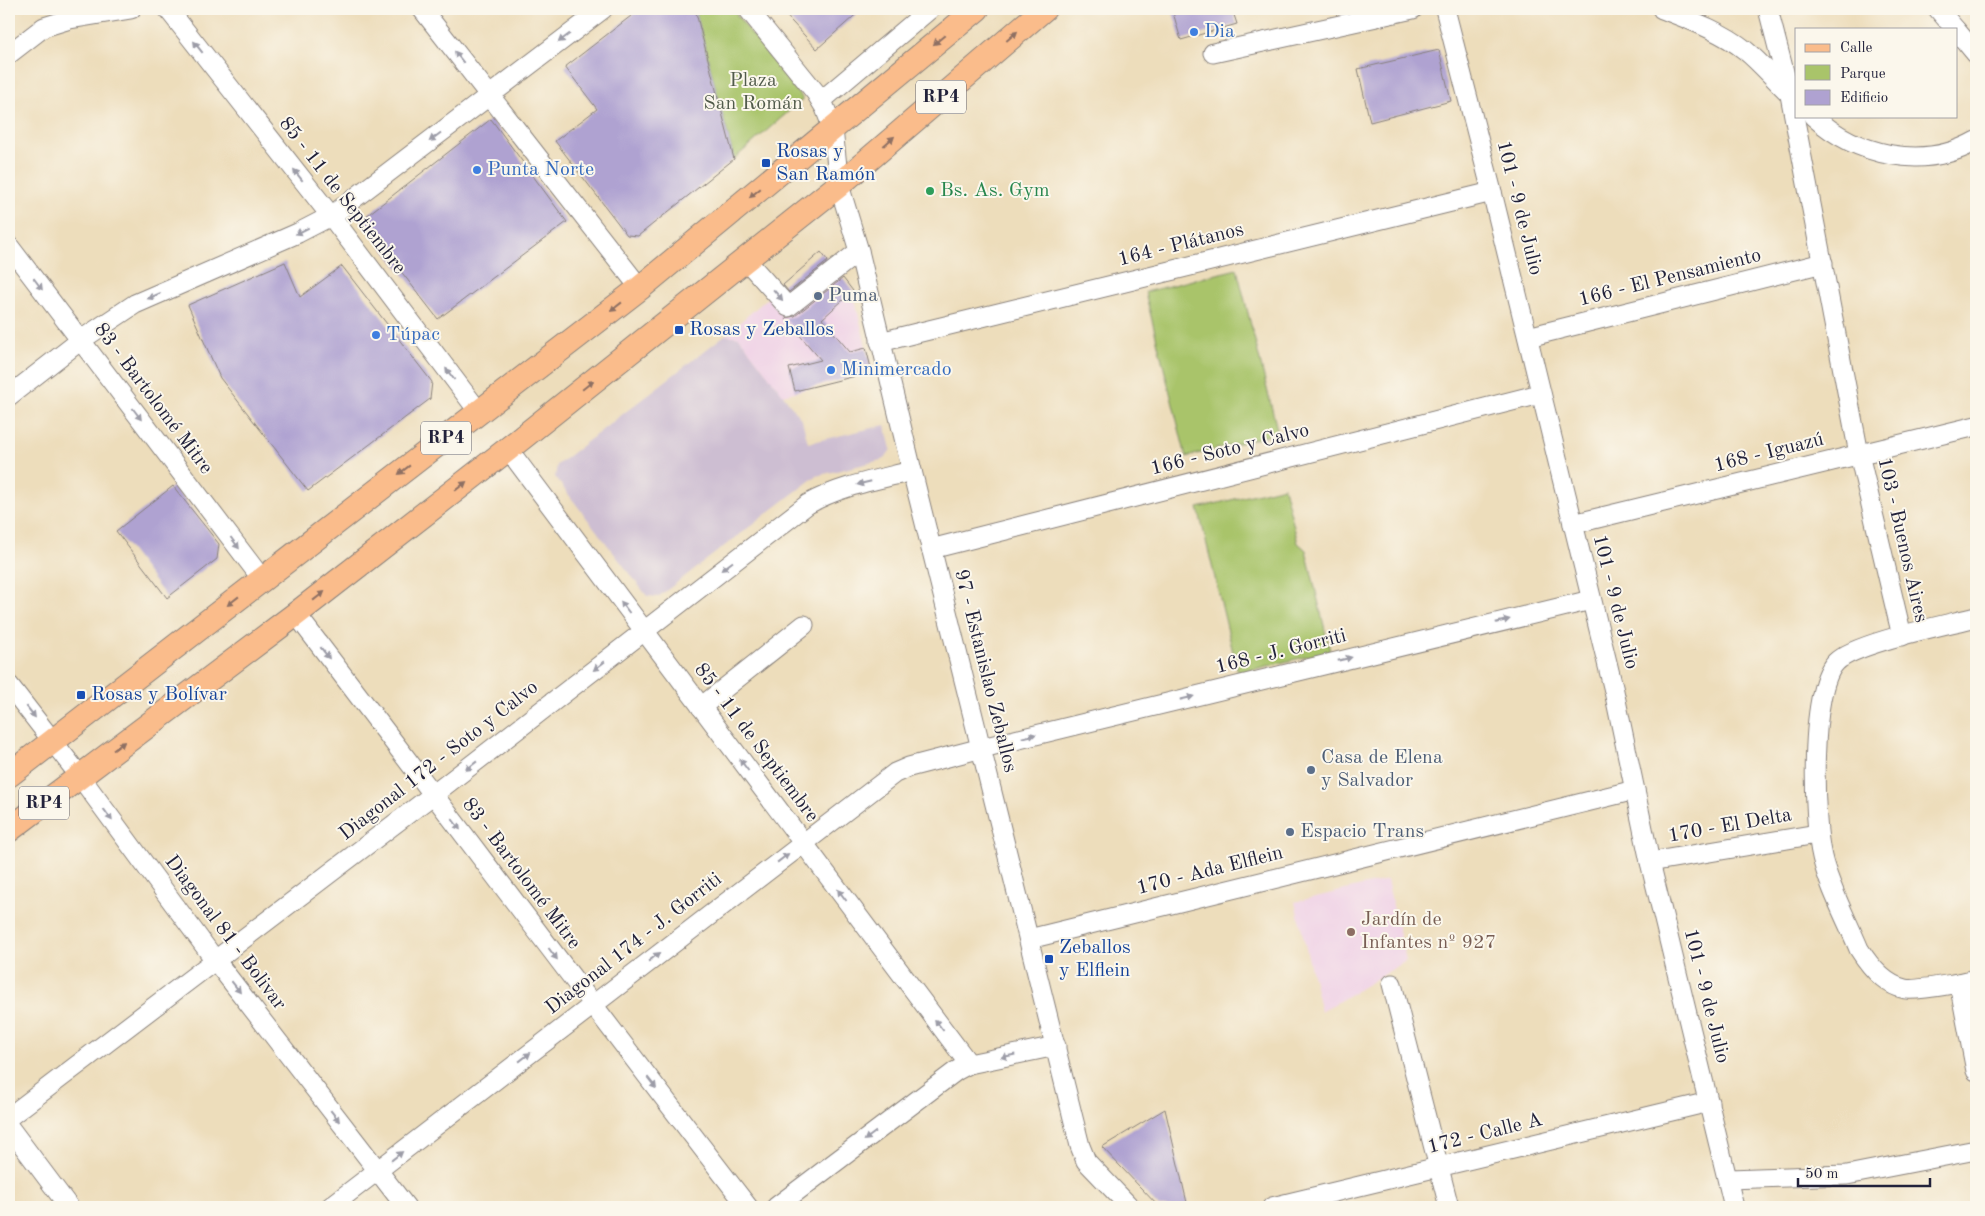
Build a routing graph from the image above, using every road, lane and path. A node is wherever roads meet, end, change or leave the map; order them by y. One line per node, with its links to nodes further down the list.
1 (131, 9): 16 (street)
2 (168, 9): 28 (street, 85 - 11 de Septiembre, one-way to 2)
3 (422, 9): 19 (street, one-way to 3)
4 (602, 9): 19 (street, one-way to 19)
5 (748, 9): 21 (street, 97 - Estanislao Zeballos)
6 (930, 9): 21 (street)
7 (1044, 9): 26 (main road, RP4, one-way to 7)
8 (1413, 9): 17 (street)
9 (1445, 9): 27 (street, 101 - 9 de Julio)
10 (1662, 9): 20 (street)
11 (1768, 9): 20 (street, 103 - Buenos Aires)
12 (1938, 9): 14 (street)
13 (965, 12): 24 (main road, RP4, one-way to 24)
14 (1954, 28)
15 (1958, 32): 18 (street)
16 (9, 54)
17 (1213, 54)
18 (1976, 54)
19 (489, 96): 28 (street, one-way to 28); 33 (street)
20 (1793, 98)
21 (821, 101): 24 (street, 97 - Estanislao Zeballos)
22 (1797, 118): 32 (street, 103 - Buenos Aires)
23 (1815, 118): 25 (street)
24 (833, 129): 26 (street, 97 - Estanislao Zeballos); 33 (main road, RP4, one-way to 33)
25 (1976, 141)
26 (839, 185): 30 (street, 97 - Estanislao Zeballos); 31 (main road, RP4)
27 (1492, 192): 34 (street, 101 - 9 de Julio); 36 (street, 164 - Plátanos)
28 (331, 216): 35 (street, one-way to 35); 39 (street, 85 - 11 de Septiembre, one-way to 28)
29 (9, 246): 35 (street, 83 - Bartolomé Mitre, one-way to 35)
30 (859, 251): 31 (street, one-way to 30); 36 (street, 97 - Estanislao Zeballos)
31 (746, 259): 41 (main road, RP4, one-way to 31)
32 (1823, 263): 34 (street, 166 - El Pensamiento); 42 (street, 103 - Buenos Aires)
33 (640, 288): 39 (main road, RP4, one-way to 39)
34 (1528, 337): 37 (street, 101 - 9 de Julio)
35 (81, 340): 38 (street); 46 (street, 83 - Bartolomé Mitre, one-way to 46)
36 (880, 342): 43 (street, 97 - Estanislao Zeballos)
37 (1540, 394): 44 (street, 101 - 9 de Julio); 45 (street, 166 - Soto y Calvo)
38 (9, 396)
39 (479, 412): 46 (main road, RP4, one-way to 46)
40 (1976, 426): 42 (street, 168 - Iguazú)
41 (508, 449): 48 (main road, RP4, one-way to 41); 51 (street, 85 - 11 de Septiembre, one-way to 41)
42 (1859, 454): 44 (street, 168 - Iguazú); 52 (street, 103 - Buenos Aires)
43 (912, 471): 45 (street, 97 - Estanislao Zeballos); 51 (street, Diagonal 172 - Soto y Calvo, one-way to 51)
44 (1573, 524): 47 (street, 101 - 9 de Julio)
45 (931, 549): 56 (street, 97 - Estanislao Zeballos)
46 (262, 579): 55 (main road, RP4, one-way to 55)
47 (1590, 600): 56 (street, 168 - J. Gorriti, one-way to 47); 59 (street, 101 - 9 de Julio)
48 (296, 614): 58 (main road, RP4, one-way to 48); 60 (street, 83 - Bartolomé Mitre, one-way to 60)
49 (1976, 617): 52 (street)
50 (804, 625): 54 (street)
51 (643, 631): 54 (street, 85 - 11 de Septiembre); 60 (street, Diagonal 172 - Soto y Calvo, one-way to 60)
52 (1902, 636): 62 (street, 103 - Buenos Aires)
53 (9, 685): 55 (street, Diagonal 81 - Bolivar, one-way to 55)
54 (700, 707): 63 (street, 85 - 11 de Septiembre, one-way to 54)
55 (53, 740): 57 (main road, RP4); 58 (street, Diagonal 81 - Bolivar)
56 (982, 748): 63 (street, Diagonal 174 - J. Gorriti); 65 (street, 97 - Estanislao Zeballos)
57 (9, 775)
58 (79, 775): 61 (main road, RP4); 66 (street, Diagonal 81 - Bolivar, one-way to 66)
59 (1635, 790): 64 (street, 101 - 9 de Julio); 65 (street, 170 - Ada Elflein)
60 (434, 794): 66 (street, Diagonal 172 - Soto y Calvo); 69 (street, 83 - Bartolomé Mitre, one-way to 69)
61 (9, 830)
62 (1817, 834): 64 (street, 170 - El Delta); 67 (street, 103 - Buenos Aires)
63 (803, 843): 69 (street, Diagonal 174 - J. Gorriti, one-way to 63); 71 (street, 85 - 11 de Septiembre, one-way to 63)
64 (1650, 862): 73 (street, 101 - 9 de Julio)
65 (1029, 939): 70 (street, 97 - Estanislao Zeballos)
66 (215, 960): 74 (street, Diagonal 172 - Soto y Calvo); 78 (street, Diagonal 81 - Bolivar, one-way to 78)
67 (1968, 981): 72 (street, 103 - Buenos Aires)
68 (1392, 984): 77 (street)
69 (591, 1005): 78 (street, Diagonal 174 - J. Gorriti, one-way to 69); 83 (street, 83 - Bartolomé Mitre, one-way to 83)
70 (1056, 1046): 71 (street, one-way to 71); 85 (street, 97 - Estanislao Zeballos)
71 (969, 1064): 84 (street, one-way to 84)
72 (1976, 1071)
73 (1709, 1102): 77 (street, 172 - Calle A); 79 (street, 101 - 9 de Julio)
74 (9, 1117)
75 (9, 1127): 80 (street)
76 (1976, 1150): 79 (street)
77 (1440, 1168): 86 (street, 172 - Calle A); 87 (street)
78 (378, 1171): 81 (street, Diagonal 174 - J. Gorriti); 82 (street, Diagonal 81 - Bolivar)
79 (1729, 1179): 88 (street, 101 - 9 de Julio)
80 (70, 1207)
81 (330, 1207)
82 (406, 1207)
83 (748, 1207)
84 (776, 1207)
85 (1130, 1207)
86 (1272, 1207)
87 (1450, 1207)
88 (1734, 1207)

